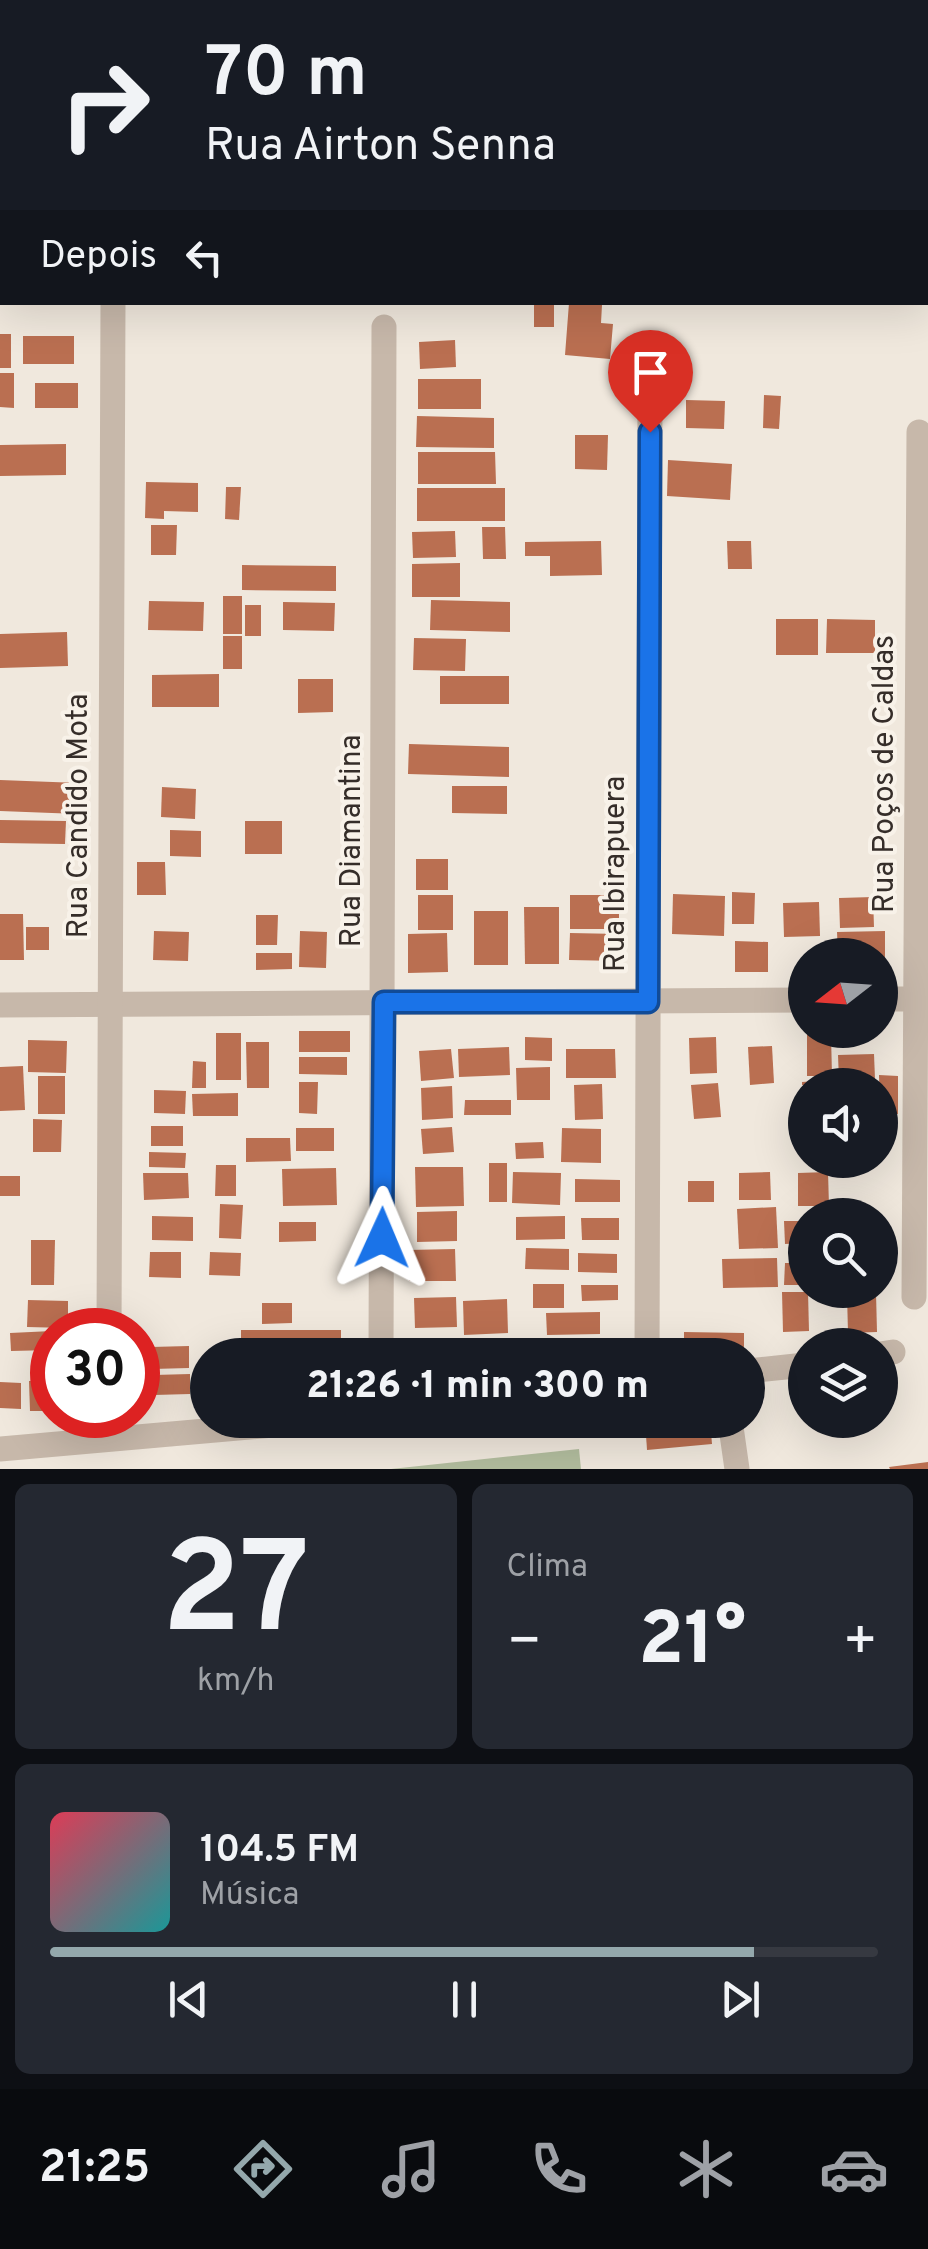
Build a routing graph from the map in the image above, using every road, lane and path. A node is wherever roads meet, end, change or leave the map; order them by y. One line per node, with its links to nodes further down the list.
1 (114, 305): 9 (street, Rua Candido Mota)
2 (384, 327): 7 (street, Rua Diamantina)
3 (650, 394): 8 (street, Rua Ibirapuera)
4 (919, 432): 5 (street, Rua Poços de Caldas)
5 (922, 999): 11 (street, Rua Poços de Caldas)
6 (788, 1000): 8 (street)
7 (384, 1002): 8 (street); 9 (street); 13 (street, Rua Diamantina)
8 (648, 1002): 14 (street, Rua Ibirapuera)
9 (110, 1004): 10 (street); 12 (street, Rua Candido Mota)
10 (0, 1005)
11 (914, 1297)
12 (109, 1308)
13 (381, 1338)
14 (647, 1338)
15 (190, 1424): 16 (street)
16 (160, 1425)
17 (54, 1438): 19 (street)
18 (733, 1438): 20 (street)
19 (0, 1449)
20 (737, 1469)

